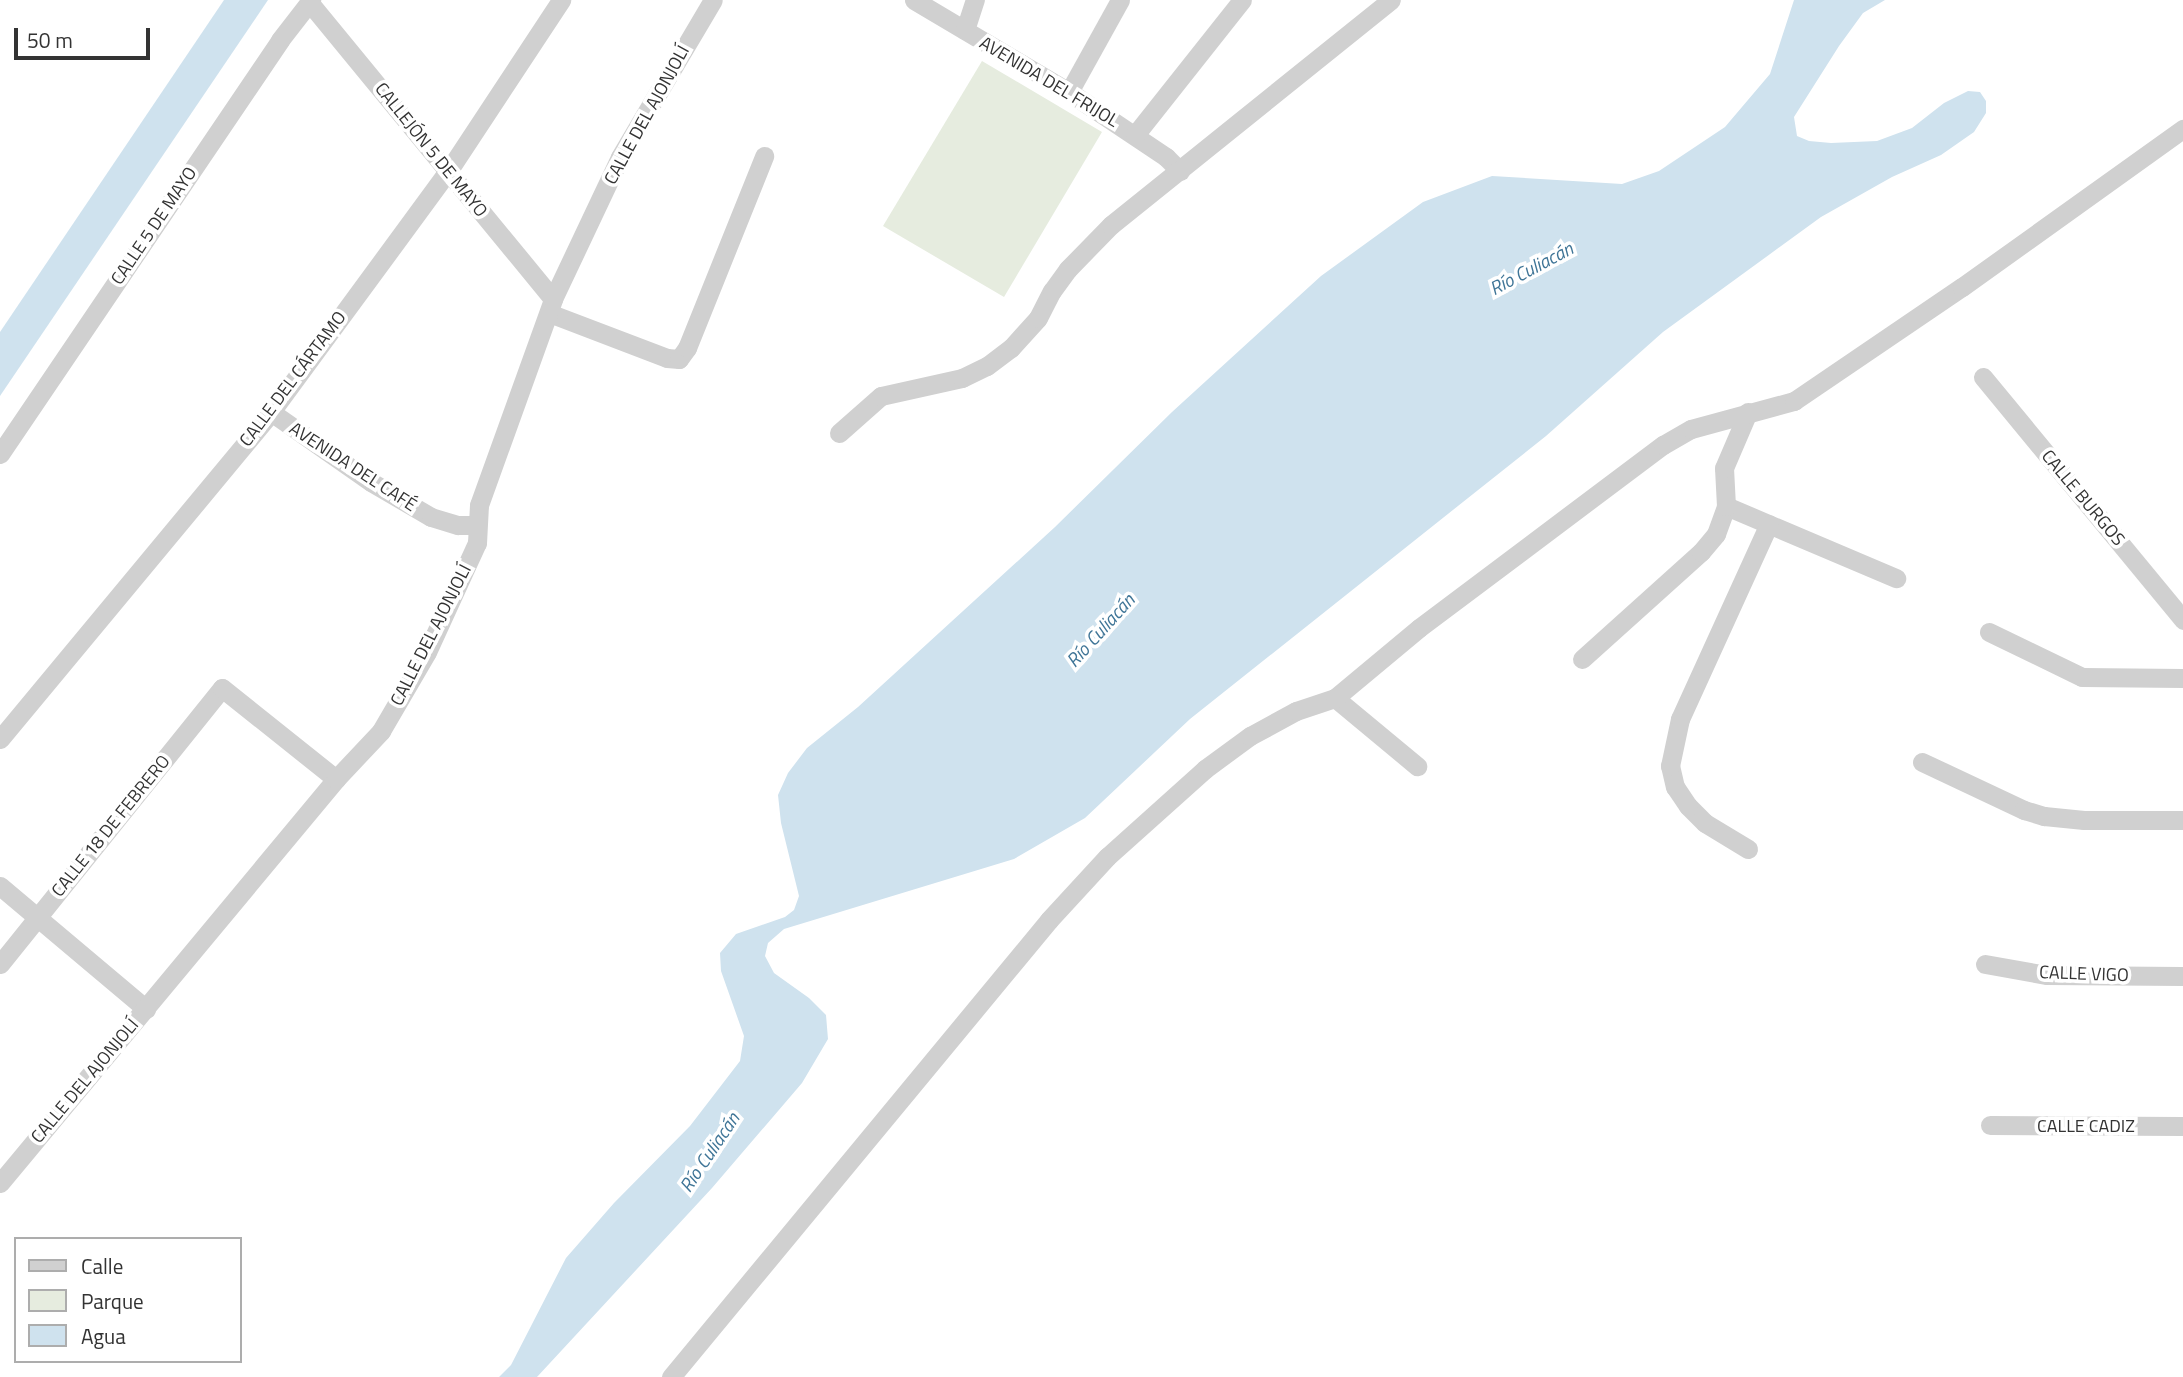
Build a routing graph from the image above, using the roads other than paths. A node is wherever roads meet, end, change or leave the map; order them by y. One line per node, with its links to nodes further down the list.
1 (561, 0): 14 (street, CALLE DEL CÁRTAMO)
2 (713, 0): 16 (street, CALLE DEL AJONJOLÍ)
3 (914, 0): 9 (street, AVENIDA DEL FRIJOL)
4 (975, 0): 9 (street)
5 (1120, 0): 10 (street)
6 (1242, 0): 12 (street)
7 (1391, 0): 15 (street)
8 (310, 1): 14 (street, CALLEJÓN 5 DE MAYO); 21 (street, CALLE 5 DE MAYO)
9 (965, 30): 10 (street, AVENIDA DEL FRIJOL)
10 (1069, 92): 12 (street, AVENIDA DEL FRIJOL)
11 (2183, 129): 19 (street)
12 (1135, 135): 15 (street, AVENIDA DEL FRIJOL)
13 (764, 156): 16 (street)
14 (449, 170): 16 (street, CALLEJÓN 5 DE MAYO); 18 (street, CALLE DEL CÁRTAMO)
15 (1180, 171): 20 (street)
16 (551, 306): 24 (street, CALLE DEL AJONJOLÍ)
17 (1983, 377): 26 (street, CALLE BURGOS)
18 (271, 412): 24 (street, AVENIDA DEL CAFÉ); 31 (street, CALLE DEL CÁRTAMO)
19 (1748, 412): 22 (street); 30 (street)
20 (839, 433)
21 (0, 454)
22 (1726, 506): 23 (street); 28 (street)
23 (1769, 524): 25 (street); 36 (street)
24 (477, 525): 34 (street, CALLE DEL AJONJOLÍ)
25 (1896, 578)
26 (2183, 620)
27 (1989, 632): 29 (street)
28 (1582, 659)
29 (2183, 678)
30 (1335, 698): 33 (street); 46 (street)
31 (0, 739)
32 (1922, 762): 35 (street)
33 (1417, 765)
34 (337, 779): 38 (street, CALLE 18 DE FEBRERO); 42 (street, CALLE DEL AJONJOLÍ)
35 (2183, 820)
36 (1748, 849)
37 (0, 886): 38 (street)
38 (37, 918): 39 (street, CALLE 18 DE FEBRERO); 42 (street)
39 (0, 964)
40 (1985, 964): 41 (street, CALLE VIGO)
41 (2183, 976)
42 (146, 1009): 45 (street, CALLE DEL AJONJOLÍ)
43 (1990, 1125): 44 (street, CALLE CADIZ)
44 (2183, 1126)
45 (0, 1183)
46 (671, 1377)

